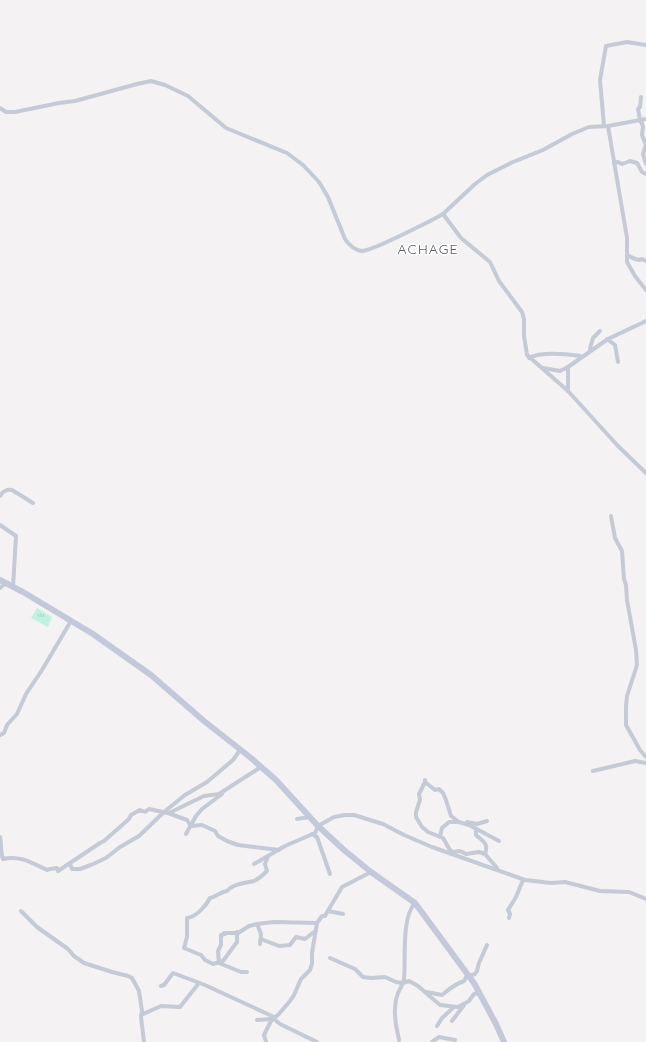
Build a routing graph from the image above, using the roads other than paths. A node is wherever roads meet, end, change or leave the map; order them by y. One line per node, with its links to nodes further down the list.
1 (646, 45): 6 (street)
2 (641, 97): 5 (street)
3 (0, 108): 10 (street)
4 (646, 119): 5 (street)
5 (640, 120): 6 (street); 8 (street)
6 (606, 126): 7 (street); 10 (street)
7 (614, 163): 9 (street); 11 (street)
8 (646, 164)
9 (646, 174)
10 (443, 214): 19 (street)
11 (628, 255): 12 (street); 13 (street)
12 (646, 261)
13 (646, 290)
14 (646, 321): 16 (street)
15 (600, 331): 17 (street)
16 (607, 339): 17 (street); 20 (street)
17 (590, 350): 18 (street)
18 (581, 356): 19 (street); 21 (street)
19 (529, 358): 22 (street)
20 (618, 362)
21 (568, 367): 22 (street); 23 (street)
22 (541, 368): 23 (street)
23 (568, 391): 24 (street)
24 (646, 473)
25 (0, 496): 26 (street)
26 (33, 503)
27 (612, 516): 36 (street)
28 (0, 525): 31 (street)
29 (0, 580): 30 (street)
30 (6, 584): 31 (street); 32 (street)
31 (13, 587): 33 (street)
32 (0, 588)
33 (71, 621): 34 (street); 35 (street)
34 (0, 735)
35 (240, 750): 38 (street); 41 (street)
36 (646, 757)
37 (646, 763): 39 (street)
38 (261, 767): 40 (street); 42 (street)
39 (594, 771)
40 (231, 786): 41 (street); 46 (street)
41 (166, 812): 46 (street); 57 (street); 57 (street)
42 (310, 817): 43 (street); 47 (street)
43 (297, 819)
44 (487, 820): 45 (street)
45 (458, 822): 48 (street); 52 (street); 52 (street)
46 (191, 826): 49 (street); 54 (street)
47 (318, 826): 50 (street); 59 (street); 60 (street)
48 (476, 829): 53 (street); 55 (street)
49 (186, 834)
50 (312, 834): 54 (street); 61 (street)
51 (0, 837): 57 (street)
52 (440, 837): 55 (street)
53 (499, 841)
54 (280, 850): 56 (street)
55 (485, 854): 59 (street)
56 (268, 856): 58 (street); 75 (street)
57 (70, 864)
58 (254, 864)
59 (498, 870): 62 (street)
60 (371, 872): 64 (street); 66 (street)
61 (330, 874)
62 (525, 880): 63 (street); 68 (street)
63 (646, 899)
64 (414, 903): 77 (street); 79 (street)
65 (21, 911): 85 (street)
66 (328, 911): 67 (street); 69 (street)
67 (343, 914)
68 (509, 918)
69 (317, 923): 70 (street); 86 (street)
70 (257, 924): 71 (street); 72 (street)
71 (237, 932): 75 (street); 75 (street)
72 (314, 932)
73 (487, 945): 77 (street)
74 (330, 958): 79 (street)
75 (219, 963): 76 (street)
76 (247, 972)
77 (472, 975): 81 (street); 82 (street)
78 (199, 983): 80 (street); 85 (street); 86 (street)
79 (403, 983): 81 (street); 90 (street)
80 (161, 986)
81 (426, 992): 84 (street)
82 (479, 993): 83 (street); 96 (street)
83 (466, 1003): 84 (street); 88 (street)
84 (454, 1008): 89 (street)
85 (141, 1015): 92 (street)
86 (273, 1019): 87 (street); 93 (street); 94 (street)
87 (257, 1020)
88 (452, 1021)
89 (437, 1026)
90 (399, 1040)
91 (455, 1040): 95 (street)
92 (144, 1042)
93 (266, 1042)
94 (317, 1042)
95 (432, 1042)
96 (502, 1042)

